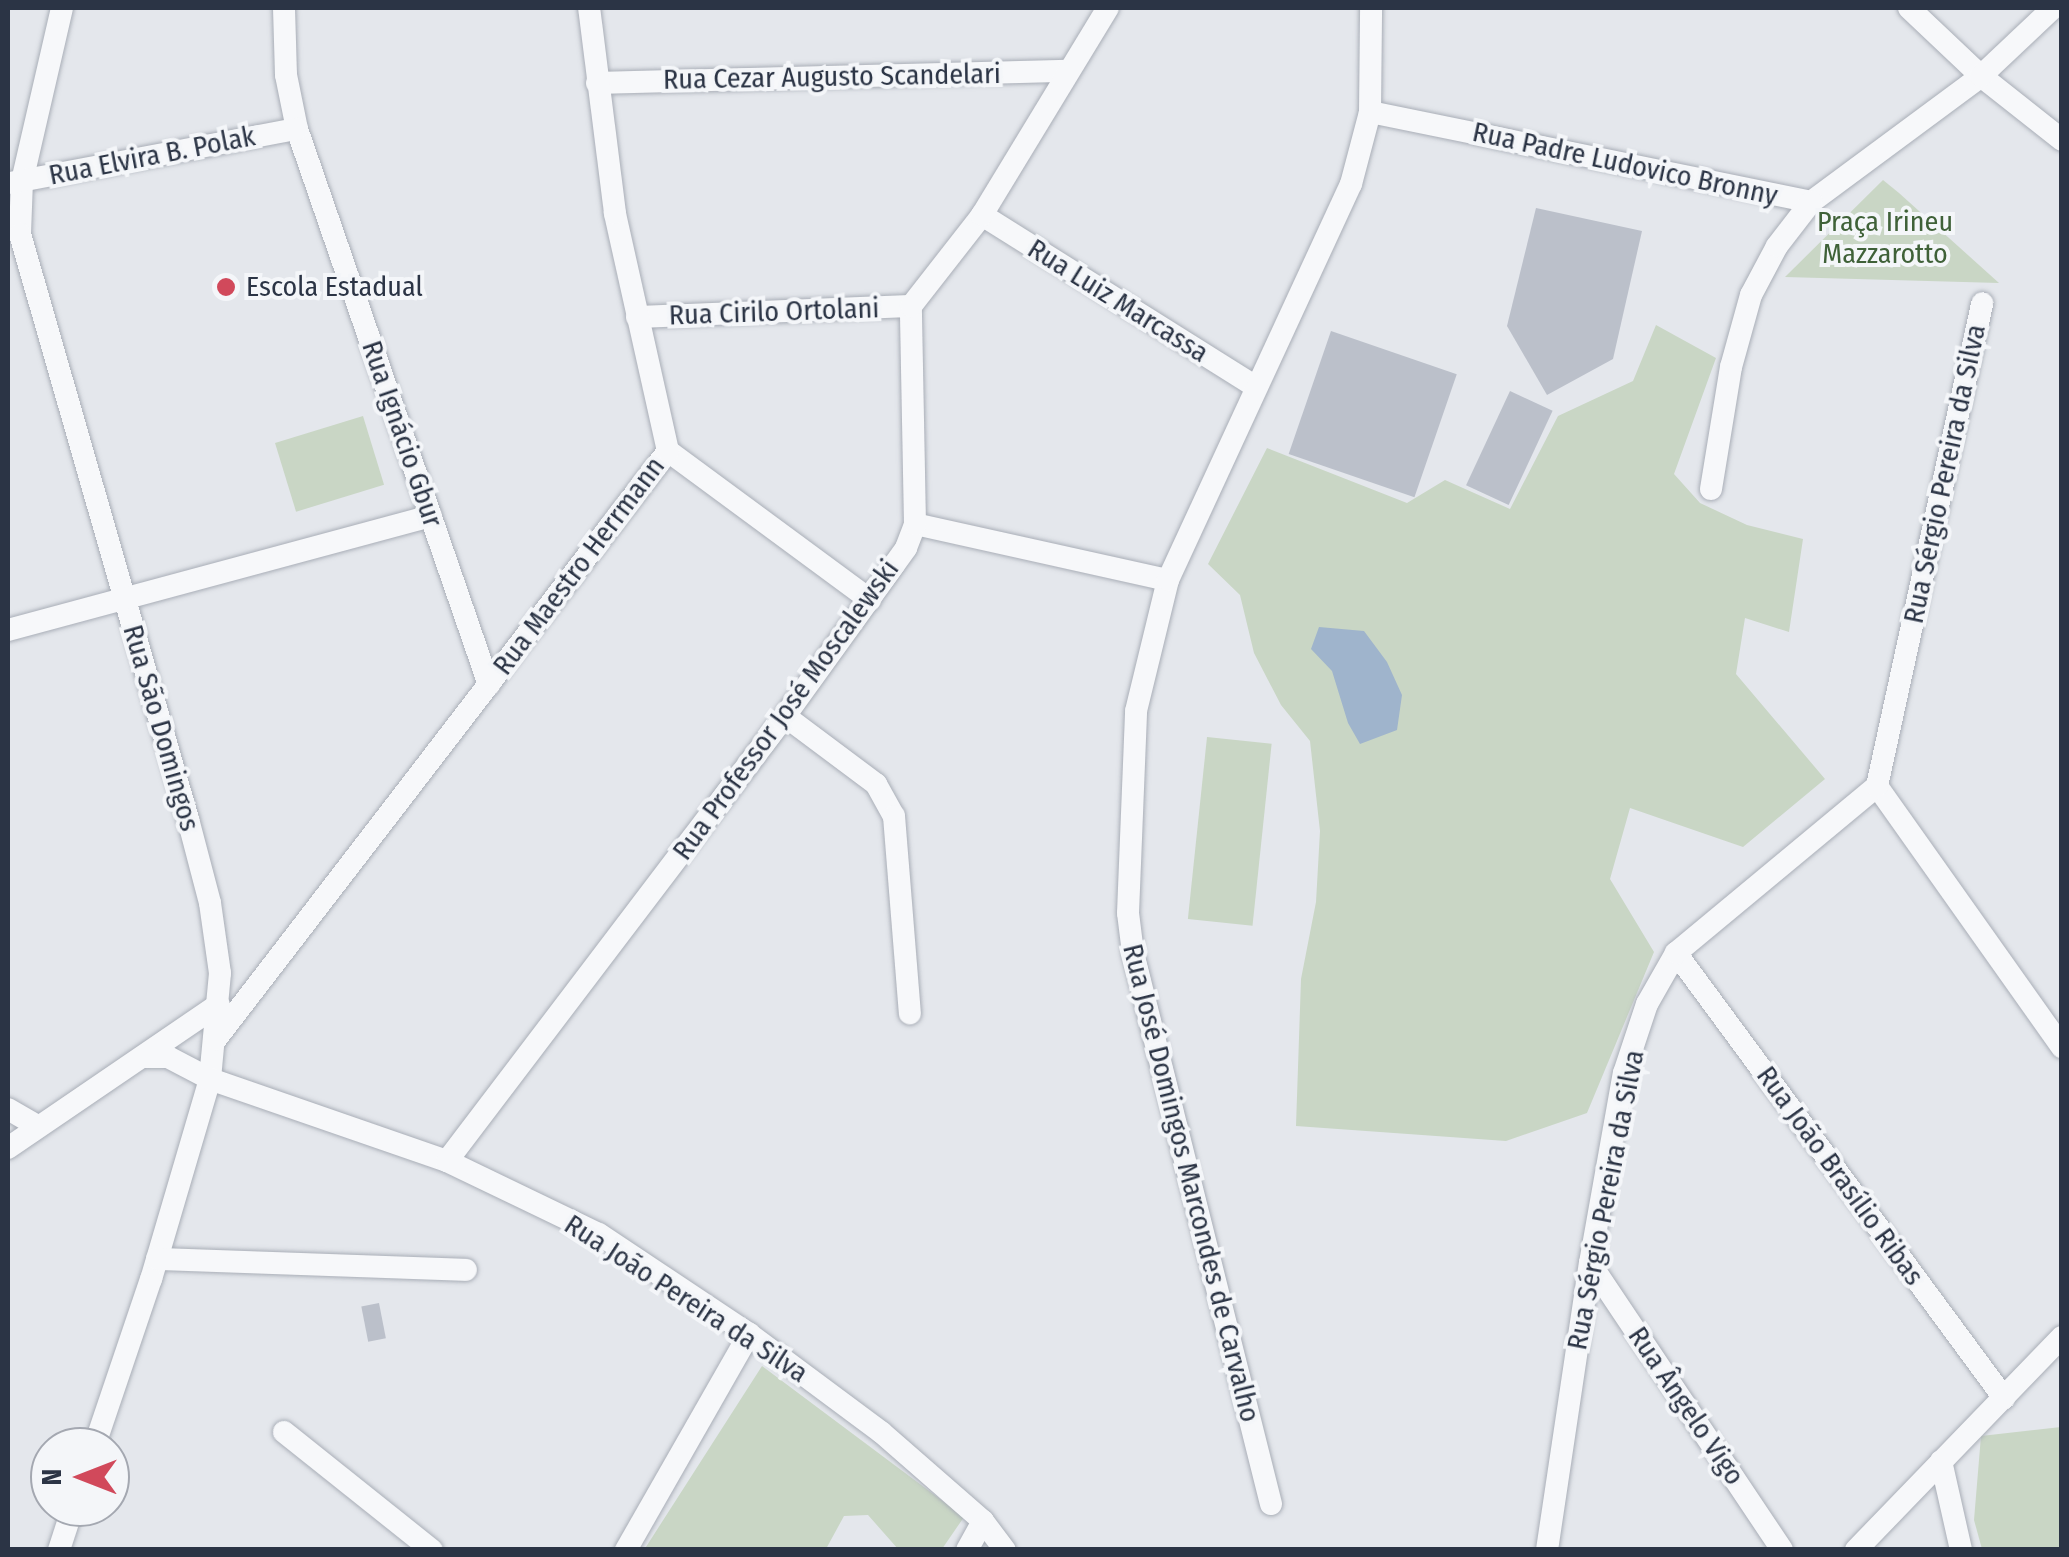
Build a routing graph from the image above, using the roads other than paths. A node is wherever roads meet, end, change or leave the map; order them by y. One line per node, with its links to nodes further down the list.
1 (62, 8): 14 (street, Rua São Domingos)
2 (284, 8): 12 (street, Rua Ignácio Gbur)
3 (589, 8): 10 (street, Rua Maestro Herrmann)
4 (1108, 8): 8 (street)
5 (1371, 8): 11 (street, Rua José Domingos Marcondes de Carvalho)
6 (1909, 8): 9 (street)
7 (2053, 8): 9 (street, Rua Padre Ludovico Bronny)
8 (1067, 71): 10 (street, Rua Cezar Augusto Scandelari); 16 (street)
9 (1982, 76): 13 (street); 15 (street, Rua Padre Ludovico Bronny)
10 (597, 83): 19 (street, Rua Maestro Herrmann)
11 (1370, 112): 15 (street, Rua Padre Ludovico Bronny); 20 (street, Rua José Domingos Marcondes de Carvalho)
12 (297, 129): 14 (street, Rua Elvira B. Polak); 23 (street, Rua Ignácio Gbur)
13 (2062, 140)
14 (14, 182): 26 (street, Rua São Domingos)
15 (1811, 202): 22 (street)
16 (982, 215): 18 (street); 20 (street, Rua Luiz Marcassa)
17 (1982, 303): 31 (street, Rua Sérgio Pereira da Silva)
18 (911, 306): 19 (street, Rua Cirilo Ortolani); 24 (street, Rua Professor José Moscalewski)
19 (637, 318): 21 (street, Rua Maestro Herrmann)
20 (1255, 386): 25 (street, Rua José Domingos Marcondes de Carvalho)
21 (668, 452): 27 (street); 29 (street, Rua Maestro Herrmann)
22 (1710, 488)
23 (430, 516): 26 (street); 29 (street, Rua Ignácio Gbur)
24 (916, 524): 25 (street); 27 (street, Rua Professor José Moscalewski)
25 (1168, 580): 54 (street, Rua José Domingos Marcondes de Carvalho)
26 (123, 598): 28 (street); 33 (street, Rua São Domingos)
27 (870, 600): 30 (street, Rua Professor José Moscalewski)
28 (8, 630)
29 (489, 684): 34 (street, Rua Maestro Herrmann)
30 (786, 716): 36 (street); 44 (street, Rua Professor José Moscalewski)
31 (1878, 786): 32 (street, Rua Sérgio Pereira da Silva); 38 (street)
32 (1676, 953): 46 (street, Rua Sérgio Pereira da Silva); 50 (street, Rua João Brasílio Ribas)
33 (220, 974): 34 (street); 35 (street, Rua São Domingos)
34 (265, 979): 37 (street, Rua Maestro Herrmann)
35 (219, 1004): 37 (street, Rua São Domingos); 39 (street)
36 (910, 1013)
37 (216, 1039): 40 (street, Rua São Domingos)
38 (2062, 1048)
39 (145, 1057): 40 (street, Rua João Pereira da Silva); 42 (street)
40 (210, 1079): 44 (street, Rua João Pereira da Silva); 45 (street, Rua São Domingos)
41 (8, 1108): 42 (street)
42 (37, 1126): 43 (street)
43 (8, 1148)
44 (448, 1161): 48 (street, Rua João Pereira da Silva)
45 (157, 1259): 47 (street); 51 (street, Rua São Domingos)
46 (1590, 1263): 60 (street, Rua Sérgio Pereira da Silva); 61 (street, Rua Ângelo Vigo)
47 (466, 1270)
48 (748, 1334): 55 (street, Rua João Pereira da Silva); 57 (street)
49 (2062, 1337): 50 (street)
50 (2004, 1398): 53 (street)
51 (101, 1427)
52 (284, 1432): 56 (street)
53 (1941, 1461): 62 (street); 63 (street)
54 (1271, 1504)
55 (983, 1520): 58 (street); 59 (street, Rua João Pereira da Silva)
56 (432, 1550)
57 (626, 1550)
58 (968, 1550)
59 (1004, 1550)
60 (1548, 1550)
61 (1782, 1550)
62 (1856, 1550)
63 (1961, 1550)

